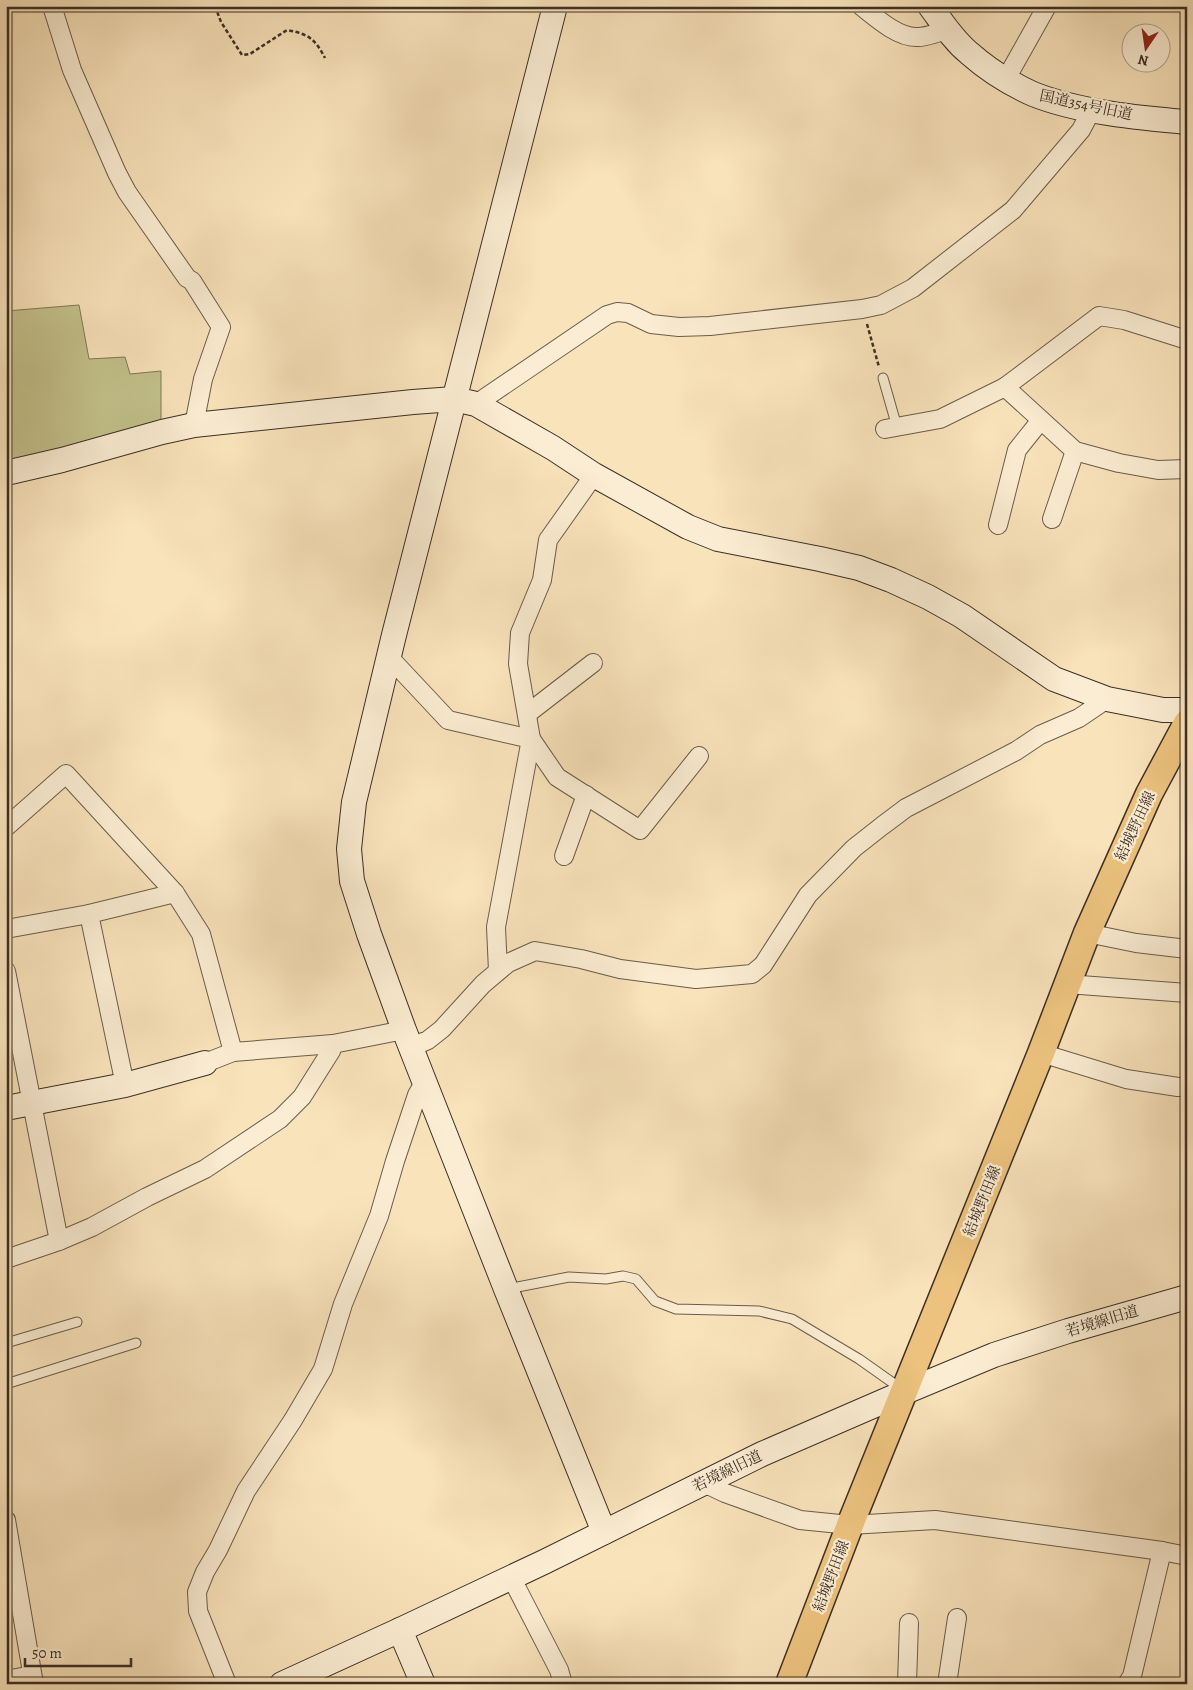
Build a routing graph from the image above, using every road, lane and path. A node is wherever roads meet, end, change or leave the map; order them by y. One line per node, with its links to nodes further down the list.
1 (52, 6): 18 (street)
2 (215, 6): 8 (path)
3 (555, 6): 16 (street)
4 (861, 6): 7 (street)
5 (930, 6): 7 (street, 国道354号旧道)
6 (1047, 6): 9 (street)
7 (947, 30): 9 (street, 国道354号旧道)
8 (325, 58)
9 (1006, 79): 10 (street, 国道354号旧道)
10 (1092, 109): 11 (street, 国道354号旧道); 12 (street)
11 (1187, 122)
12 (862, 309): 14 (path); 16 (street)
13 (1187, 340): 15 (street)
14 (883, 378): 19 (lane)
15 (1005, 387): 17 (street); 19 (street)
16 (465, 402): 18 (street); 23 (street); 26 (street)
17 (1041, 420): 20 (street); 25 (street)
18 (194, 425): 22 (street)
19 (891, 428)
20 (1075, 451): 21 (street); 24 (street)
21 (1187, 470)
22 (6, 473)
23 (594, 474): 28 (street); 30 (street)
24 (1052, 519)
25 (998, 525)
26 (389, 657): 32 (street); 46 (street)
27 (593, 663): 30 (street)
28 (1107, 699): 29 (street); 43 (street)
29 (1187, 710)
30 (527, 714): 32 (street)
31 (1187, 723): 40 (main road, 結城野田線)
32 (531, 739): 34 (street); 43 (street)
33 (699, 756): 34 (street)
34 (586, 795): 36 (street)
35 (6, 827): 37 (street)
36 (564, 856)
37 (175, 893): 38 (street); 48 (street)
38 (89, 914): 39 (street); 52 (street)
39 (6, 929)
40 (1087, 933): 41 (street); 44 (main road, 結城野田線)
41 (1187, 949)
42 (6, 971): 54 (street)
43 (498, 971): 46 (street)
44 (1067, 984): 45 (street); 49 (main road, 結城野田線)
45 (1187, 993)
46 (408, 1038): 47 (street); 51 (street)
47 (333, 1044): 48 (street); 56 (street)
48 (233, 1052): 50 (street)
49 (1041, 1053): 53 (street); 64 (main road, 結城野田線)
50 (206, 1063): 52 (street)
51 (425, 1081): 58 (street); 77 (street)
52 (125, 1085): 54 (street)
53 (1187, 1087)
54 (32, 1103): 55 (street); 56 (street)
55 (6, 1108)
56 (59, 1241): 57 (street)
57 (6, 1259)
58 (506, 1289): 64 (lane); 68 (street)
59 (1187, 1297): 64 (street, 若境線旧道)
60 (77, 1322): 61 (lane)
61 (6, 1343)
62 (136, 1343): 63 (lane)
63 (6, 1384)
64 (899, 1388): 65 (street, 若境線旧道); 67 (main road, 結城野田線)
65 (704, 1483): 67 (street); 68 (street, 若境線旧道)
66 (6, 1520): 75 (street)
67 (850, 1525): 69 (street); 81 (main road, 結城野田線)
68 (604, 1532): 71 (street, 若境線旧道)
69 (1162, 1551): 70 (street); 84 (street)
70 (1187, 1556)
71 (511, 1577): 74 (street, 若境線旧道); 80 (street)
72 (957, 1618): 83 (street)
73 (909, 1623): 82 (street)
74 (400, 1630): 78 (street, 若境線旧道); 79 (street)
75 (33, 1679): 76 (street)
76 (6, 1680)
77 (227, 1684)
78 (282, 1684)
79 (423, 1684)
80 (563, 1684)
81 (789, 1684)
82 (907, 1684)
83 (948, 1684)
84 (1127, 1684)

